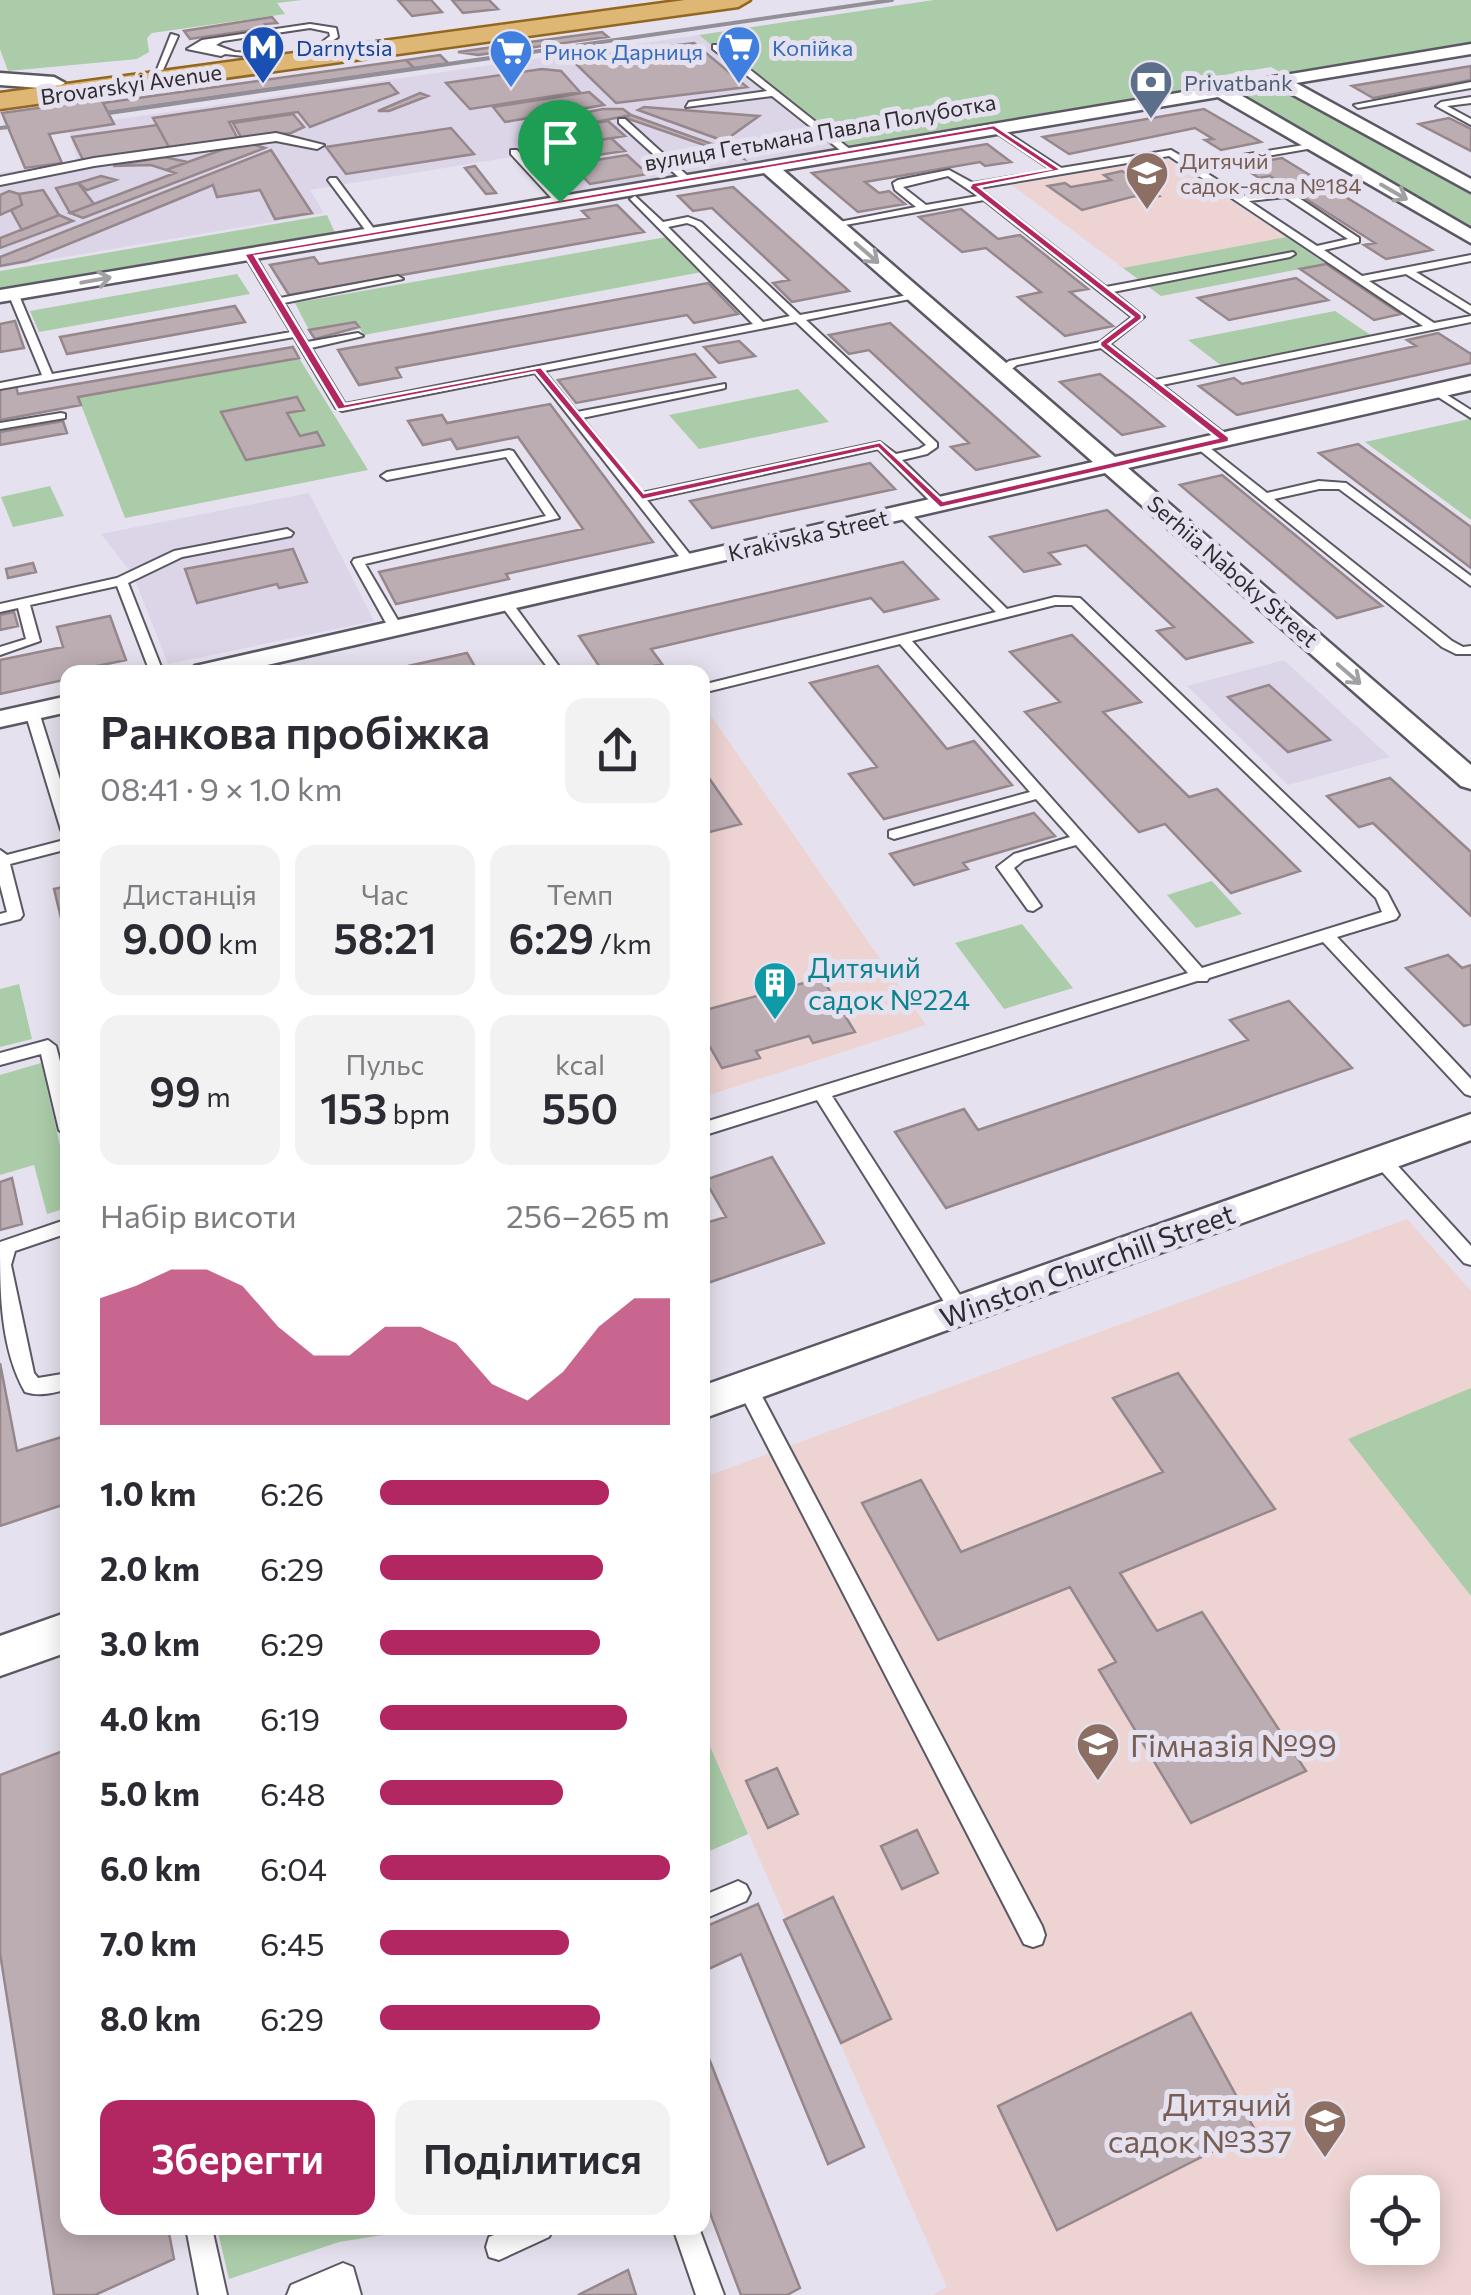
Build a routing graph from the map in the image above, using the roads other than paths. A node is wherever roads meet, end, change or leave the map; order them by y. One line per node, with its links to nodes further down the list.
1 (664, 0): 5 (main road)
2 (738, 0): 9 (main road, Brovarskyi Avenue)
3 (174, 36): 9 (lane)
4 (222, 39): 5 (lane); 8 (lane); 8 (lane)
5 (326, 41): 8 (main road)
6 (716, 48): 15 (lane)
7 (1471, 49): 11 (street, вулиця Гетьмана Павла Полуботка)
8 (247, 56): 9 (main road)
9 (164, 74): 17 (main road, Brovarskyi Avenue)
10 (0, 79): 12 (street)
11 (1278, 80): 14 (street, вулиця Гетьмана Павла Полуботка); 34 (street)
12 (54, 84)
13 (1471, 85): 19 (lane)
14 (1219, 90): 22 (street, вулиця Гетьмана Павла Полуботка); 23 (street)
15 (772, 93): 18 (lane); 26 (lane)
16 (1471, 100): 21 (lane)
17 (0, 102)
18 (689, 105)
19 (1358, 105)
20 (622, 121): 31 (lane)
21 (1471, 122)
22 (994, 128): 26 (street, вулиця Гетьмана Павла Полуботка); 29 (lane)
23 (1313, 145): 28 (lane); 45 (street, one-way to 45)
24 (316, 146): 32 (street)
25 (514, 152): 38 (lane)
26 (848, 152): 27 (street, вулиця Гетьмана Павла Полуботка)
27 (767, 166): 31 (street, вулиця Гетьмана Павла Полуботка); 42 (street, Serhiia Naboky Street)
28 (1193, 166): 29 (lane); 37 (lane)
29 (1058, 170): 33 (lane)
30 (333, 180): 44 (lane)
31 (687, 180): 38 (street, вулиця Гетьмана Павла Полуботка)
32 (0, 181)
33 (972, 186): 35 (lane); 39 (lane)
34 (1471, 186)
35 (987, 197): 39 (lane); 53 (lane)
36 (636, 199): 41 (lane)
37 (1242, 199): 46 (lane); 46 (lane)
38 (560, 202): 44 (street, вулиця Гетьмана Павла Полуботка)
39 (924, 208): 40 (lane)
40 (860, 219): 42 (lane); 43 (lane)
41 (661, 224): 58 (lane); 59 (lane)
42 (834, 224): 55 (street, Serhiia Naboky Street, one-way to 55)
43 (892, 225)
44 (372, 233): 47 (street, вулиця Гетьмана Павла Полуботка)
45 (1471, 237)
46 (1317, 249): 51 (lane)
47 (249, 254): 54 (street, вулиця Гетьмана Павла Полуботка, one-way to 47); 56 (lane)
48 (1290, 254): 53 (lane)
49 (1471, 258): 50 (lane)
50 (1407, 270): 51 (lane); 57 (lane)
51 (1362, 279): 60 (lane)
52 (398, 280): 56 (lane)
53 (1106, 290): 63 (lane)
54 (7, 295): 67 (lane)
55 (915, 295): 58 (lane); 66 (street, Serhiia Naboky Street)
56 (278, 301): 61 (lane)
57 (1471, 315): 60 (lane)
58 (795, 318): 59 (lane); 78 (lane)
59 (759, 324): 65 (lane)
60 (1432, 327): 68 (lane)
61 (296, 334): 64 (lane); 67 (lane)
62 (358, 336): 64 (lane)
63 (1103, 344): 66 (lane); 68 (lane)
64 (303, 346): 65 (lane)
65 (537, 369): 75 (lane)
66 (1002, 371): 79 (street, Serhiia Naboky Street)
67 (48, 378): 70 (lane)
68 (1154, 384): 77 (lane)
69 (1471, 384): 72 (street, Krakivska Street)
70 (0, 386)
71 (721, 386): 75 (lane)
72 (1436, 392): 73 (lane); 77 (street, Krakivska Street)
73 (1471, 415)
74 (60, 416): 76 (lane)
75 (575, 416): 81 (lane)
76 (0, 426)
77 (1213, 442): 79 (street, Krakivska Street); 82 (lane)
78 (894, 458): 81 (lane); 83 (lane)
79 (1112, 466): 83 (street, Krakivska Street); 104 (street, Serhiia Naboky Street, one-way to 104)
80 (387, 476): 93 (lane)
81 (642, 497): 86 (lane)
82 (1267, 497): 88 (lane); 95 (lane)
83 (940, 504): 84 (street, Krakivska Street)
84 (903, 513): 86 (street, Krakivska Street); 92 (lane)
85 (286, 533): 87 (lane)
86 (690, 562): 90 (street, Krakivska Street)
87 (121, 581): 89 (lane); 97 (lane)
88 (1471, 582)
89 (23, 602): 91 (lane); 96 (lane)
90 (506, 604): 93 (street, Krakivska Street); 99 (lane)
91 (0, 608)
92 (1004, 614): 94 (lane); 113 (lane)
93 (396, 629): 98 (street, Krakivska Street)
94 (903, 639): 100 (lane); 105 (lane)
95 (1471, 650)
96 (0, 652)
97 (154, 665)
98 (235, 665)
99 (552, 665)
100 (710, 687)
101 (60, 706): 102 (street)
102 (32, 712): 103 (street); 106 (lane)
103 (0, 719)
104 (1471, 780)
105 (1041, 793): 107 (lane); 108 (lane)
106 (60, 804)
107 (894, 834)
108 (1081, 839): 111 (lane); 114 (lane)
109 (60, 846): 110 (lane)
110 (1, 858): 112 (lane)
111 (1033, 906)
112 (0, 920)
113 (1328, 938): 114 (lane); 116 (lane)
114 (1201, 976): 117 (lane)
115 (0, 1059): 118 (lane)
116 (1471, 1090)
117 (822, 1093): 120 (lane); 124 (lane)
118 (60, 1096)
119 (1471, 1127): 121 (street, Winston Churchill Street)
120 (710, 1128)
121 (1381, 1159): 123 (lane); 124 (street, Winston Churchill Street)
122 (60, 1229): 125 (lane)
123 (1471, 1258)
124 (960, 1311): 126 (street, Winston Churchill Street)
125 (60, 1383)
126 (747, 1387): 127 (street, Winston Churchill Street); 132 (lane)
127 (710, 1400)
128 (60, 1635): 129 (street)
129 (0, 1656)
130 (738, 1892): 131 (lane)
131 (710, 1904)
132 (1033, 1935)
133 (200, 2235): 137 (lane)
134 (525, 2235): 136 (lane)
135 (689, 2235): 140 (lane)
136 (498, 2248)
137 (212, 2295)
138 (300, 2295): 139 (lane)
139 (348, 2295)
140 (710, 2295)

